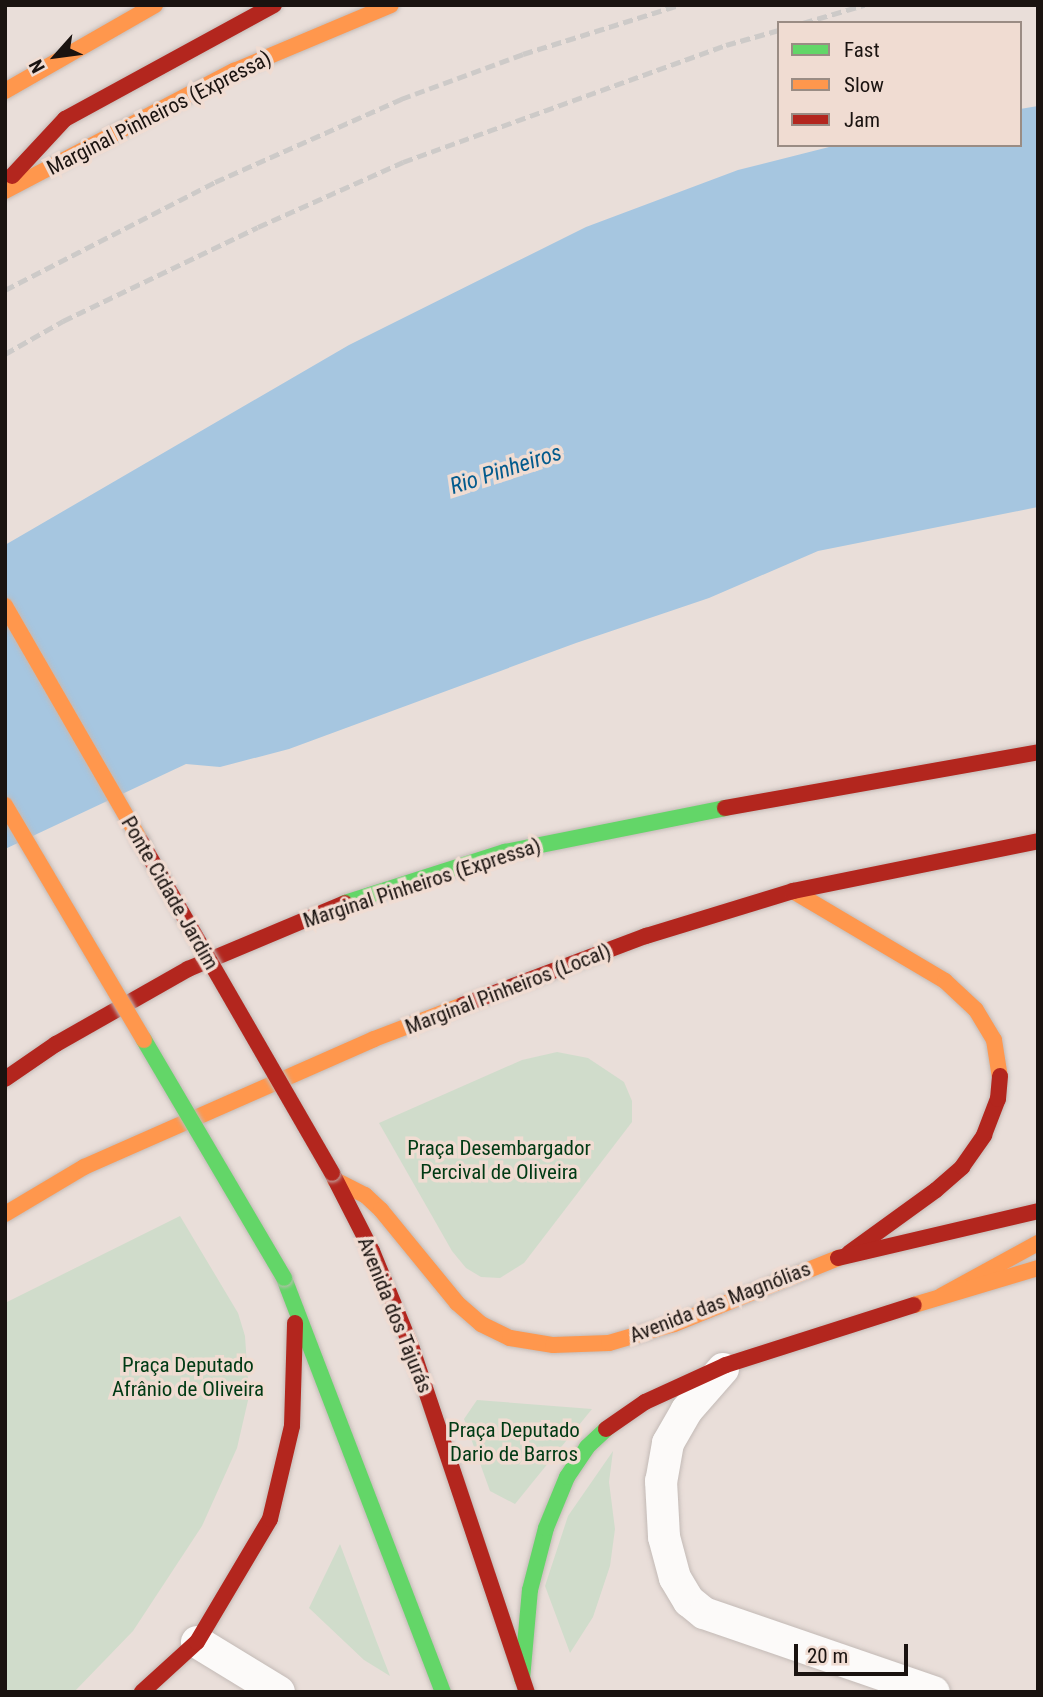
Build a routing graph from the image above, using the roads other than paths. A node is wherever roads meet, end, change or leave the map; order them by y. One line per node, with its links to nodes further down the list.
1 (155, 5): 4 (main road)
2 (274, 5): 5 (main road)
3 (391, 5): 6 (main road, Marginal Pinheiros (Expressa))
4 (5, 91)
5 (5, 184)
6 (5, 191)
7 (5, 606): 13 (main road, Ponte Cidade Jardim, bridge)
8 (1038, 752): 12 (main road, Marginal Pinheiros (Expressa))
9 (5, 805): 20 (main road, bridge)
10 (1038, 841): 11 (main road, Marginal Pinheiros (Local))
11 (793, 891): 15 (main road, Marginal Pinheiros (Local)); 17 (main road)
12 (5, 1079)
13 (333, 1177): 17 (main road, Avenida das Magnólias); 23 (main road, Avenida dos Tajurás)
14 (1038, 1211): 17 (main road, Avenida das Magnólias)
15 (5, 1214)
16 (1038, 1243): 19 (main road)
17 (849, 1253)
18 (1038, 1268): 19 (main road)
19 (941, 1296): 21 (main road)
20 (295, 1307): 22 (main road); 26 (main road)
21 (726, 1365): 23 (main road); 27 (street)
22 (197, 1642): 24 (main road); 25 (street)
23 (525, 1685)
24 (142, 1692)
25 (279, 1692)
26 (443, 1692)
27 (934, 1692)

